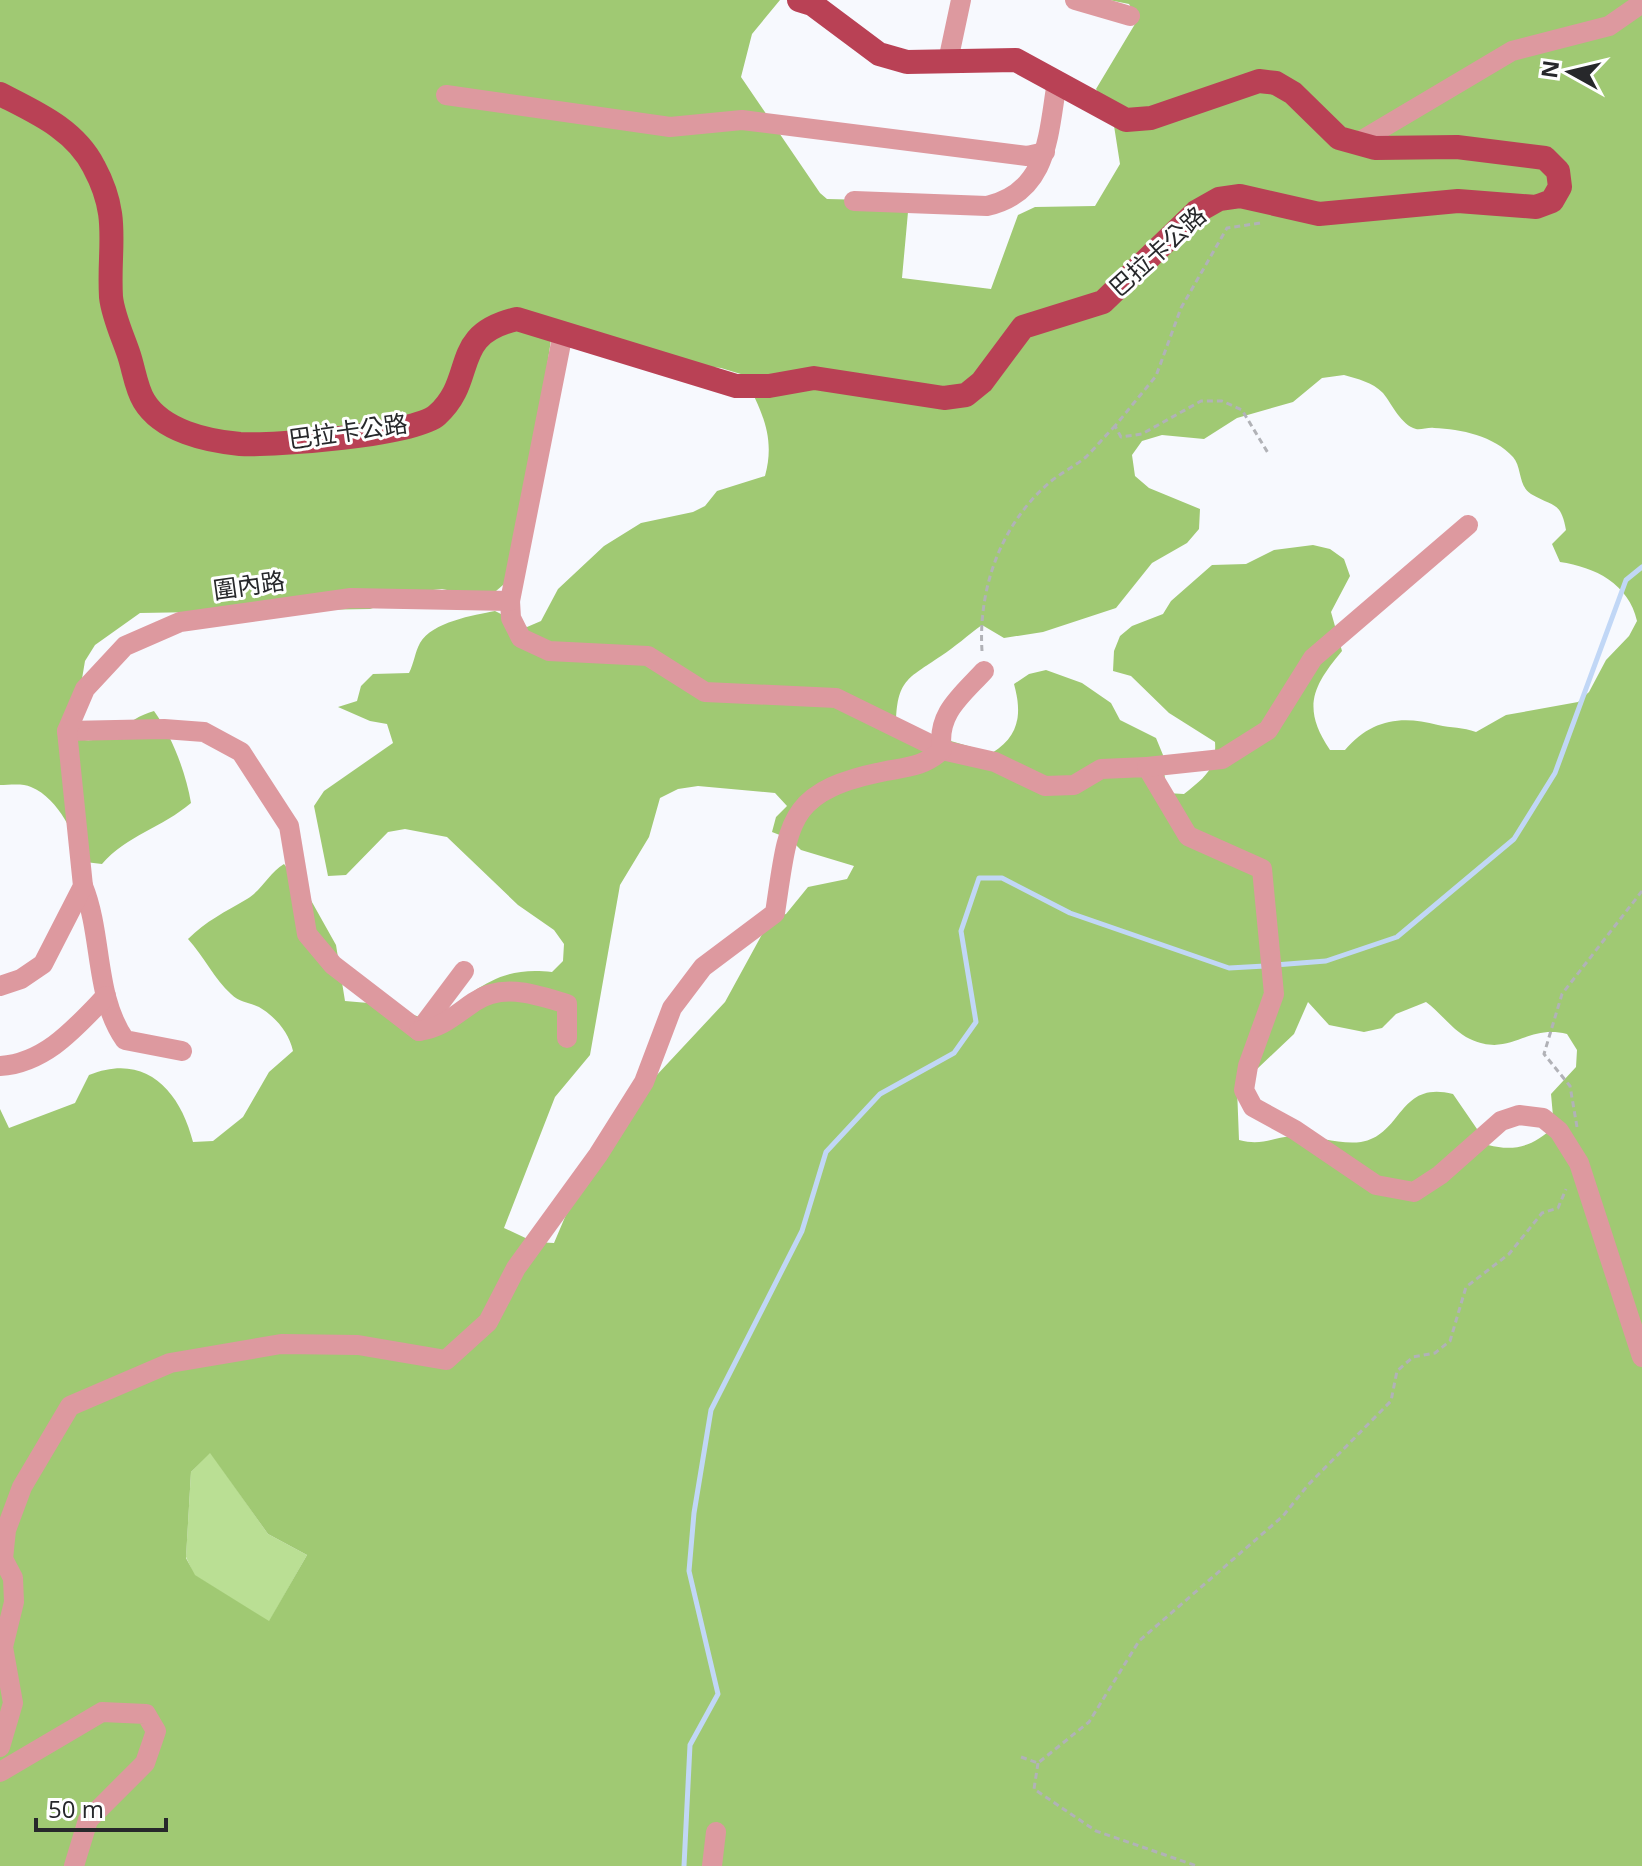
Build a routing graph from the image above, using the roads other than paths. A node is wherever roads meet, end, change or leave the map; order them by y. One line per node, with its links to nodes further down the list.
1 (799, 0): 6 (main road, 巴拉卡公路)
2 (961, 0): 6 (street)
3 (1075, 0): 5 (street)
4 (1642, 3): 10 (street)
5 (1130, 16)
6 (948, 61): 7 (main road, 巴拉卡公路)
7 (1057, 82): 10 (main road, 巴拉卡公路); 11 (street)
8 (0, 94): 13 (main road, 巴拉卡公路)
9 (446, 95): 11 (street)
10 (1357, 143): 13 (main road, 巴拉卡公路)
11 (1045, 152): 12 (street)
12 (854, 201)
13 (563, 333): 15 (street)
14 (1468, 525): 19 (street)
15 (510, 601): 17 (street, 圍內路); 18 (street)
16 (984, 671): 18 (street)
17 (67, 731): 20 (street, 圍內路); 24 (street)
18 (942, 750): 19 (street); 29 (street)
19 (1147, 767): 28 (street)
20 (83, 886): 22 (street); 23 (street, 圍內路)
21 (464, 971): 24 (street)
22 (0, 986)
23 (106, 996): 26 (street, 圍內路); 27 (street)
24 (419, 1031): 25 (street)
25 (567, 1038)
26 (182, 1051)
27 (0, 1066)
28 (1642, 1357)
29 (1, 1559): 30 (street)
30 (0, 1747)
31 (0, 1772): 33 (street)
32 (716, 1832): 34 (street)
33 (74, 1866)
34 (712, 1866)

